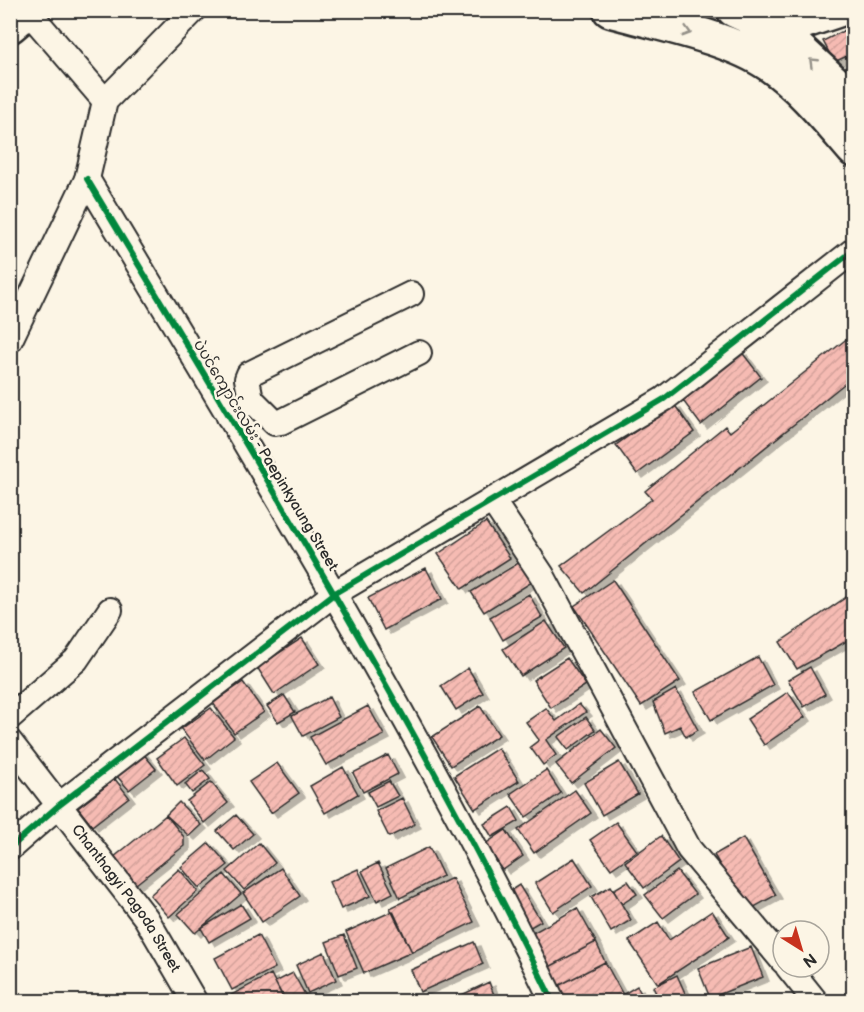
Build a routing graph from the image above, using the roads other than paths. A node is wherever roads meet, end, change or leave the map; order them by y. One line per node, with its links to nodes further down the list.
1 (194, 10): 8 (street)
2 (610, 10): 7 (main road, one-way to 7)
3 (734, 10): 6 (main road)
4 (838, 10): 6 (main road)
5 (24, 15): 8 (street)
6 (778, 30): 7 (main road); 9 (main road, one-way to 6)
7 (733, 45): 10 (main road)
8 (105, 101): 11 (street)
9 (854, 104)
10 (854, 150)
11 (87, 179): 14 (street); 17 (street, ပဲပင်ကျောင်းလမ်း - Paepinkyaung Street)
12 (854, 249): 18 (street)
13 (411, 294): 16 (street)
14 (10, 340)
15 (418, 353): 16 (street)
16 (251, 399): 17 (street)
17 (229, 417): 19 (street, ပဲပင်ကျောင်းလမ်း - Paepinkyaung Street)
18 (492, 500): 19 (street); 25 (street)
19 (335, 593): 23 (street); 28 (street, ပဲပင်ကျောင်းလမ်း - Paepinkyaung Street)
20 (110, 610): 21 (street)
21 (10, 717)
22 (10, 742): 23 (street, Chanthagyi Pagoda Street)
23 (57, 806): 24 (street); 27 (street, Chanthagyi Pagoda Street)
24 (10, 848)
25 (771, 948)
26 (798, 979): 29 (street)
27 (195, 1002)
28 (552, 1002)
29 (816, 1002)

